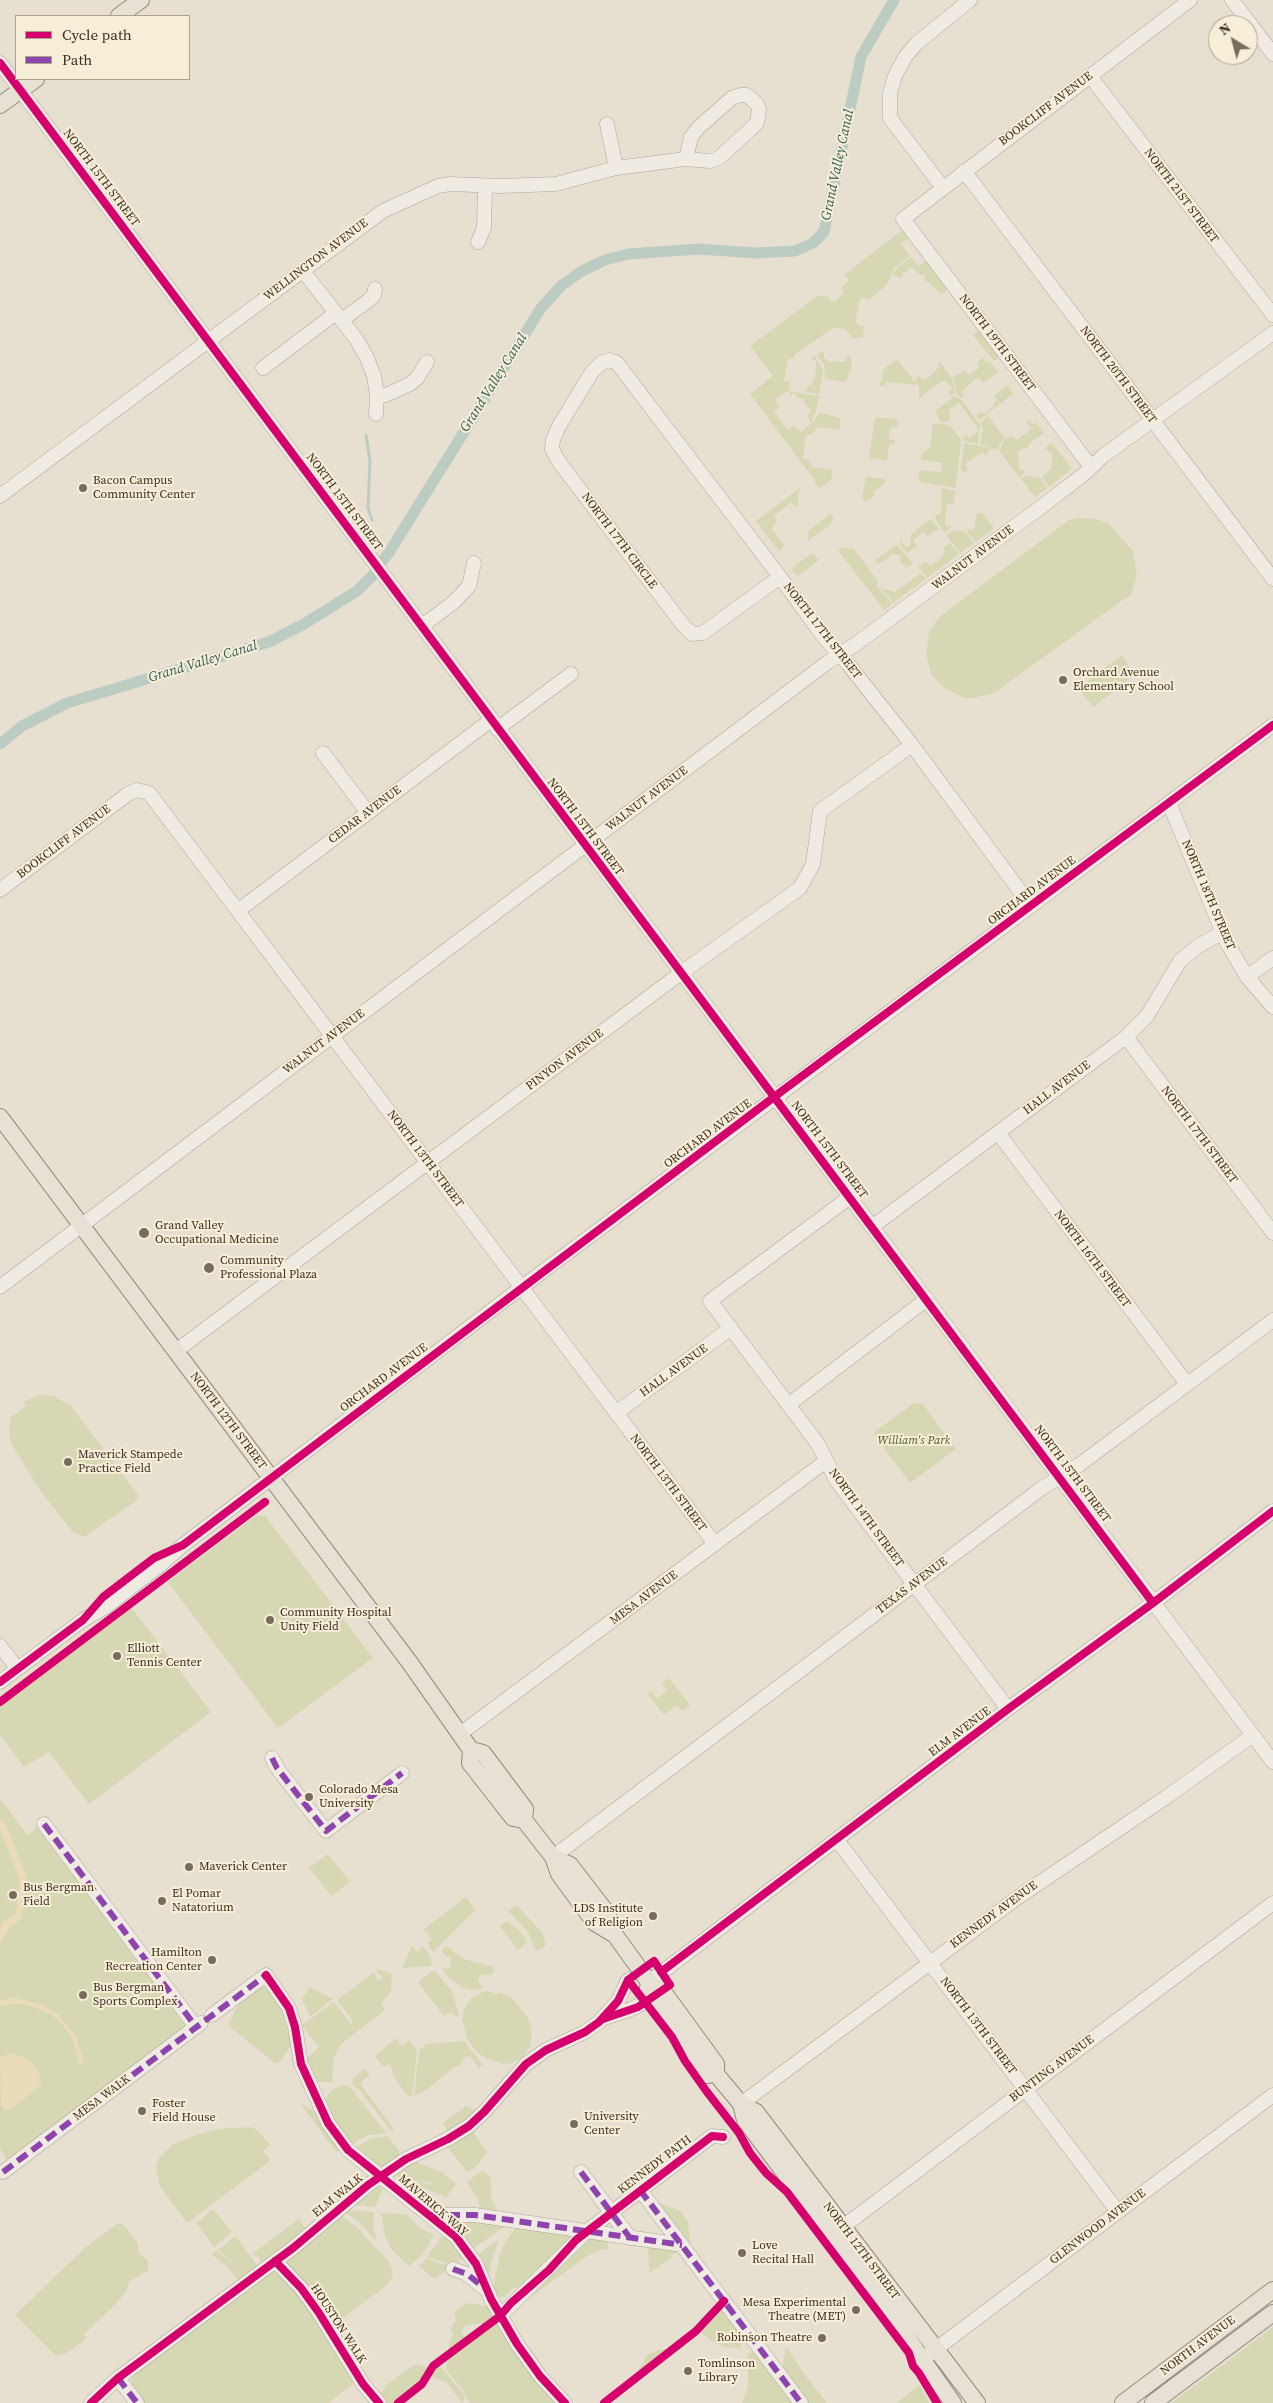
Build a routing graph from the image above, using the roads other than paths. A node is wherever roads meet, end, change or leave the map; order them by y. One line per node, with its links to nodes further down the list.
1 (141, 0): 5 (main road)
2 (970, 0): 17 (street)
3 (1190, 0): 8 (street, BOOKCLIFF AVENUE)
4 (1232, 0): 6 (street)
5 (121, 15)
6 (1273, 54)
7 (0, 63): 10 (street, NORTH 15TH STREET)
8 (1090, 76): 15 (street, BOOKCLIFF AVENUE); 22 (street, NORTH 21ST STREET)
9 (35, 80): 10 (main road)
10 (20, 90): 11 (main road); 25 (street, NORTH 15TH STREET)
11 (0, 105)
12 (607, 124): 14 (street)
13 (686, 159): 13 (street, WELLINGTON AVENUE); 14 (street, WELLINGTON AVENUE)
14 (616, 168): 16 (street, WELLINGTON AVENUE)
15 (964, 171): 17 (street, BOOKCLIFF AVENUE); 31 (street, NORTH 20TH STREET)
16 (485, 186): 19 (street); 20 (street, WELLINGTON AVENUE)
17 (943, 188): 18 (street, BOOKCLIFF AVENUE)
18 (903, 219): 32 (street, NORTH 19TH STREET)
19 (478, 242)
20 (303, 270): 23 (street); 25 (street, WELLINGTON AVENUE)
21 (374, 289): 23 (street)
22 (1273, 315)
23 (339, 317): 28 (street); 29 (street)
24 (1273, 333): 31 (street, WALNUT AVENUE)
25 (209, 340): 33 (street, WELLINGTON AVENUE); 37 (street, NORTH 15TH STREET)
26 (610, 360): 35 (street, NORTH 17TH STREET); 35 (street, NORTH 17TH CIRCLE)
27 (426, 362): 29 (street)
28 (263, 368)
29 (377, 396): 30 (street)
30 (376, 414)
31 (1152, 419): 32 (street, WALNUT AVENUE); 36 (street, NORTH 20TH STREET)
32 (1091, 467): 38 (street, WALNUT AVENUE)
33 (0, 496)
34 (474, 564): 37 (street)
35 (780, 576): 38 (street, NORTH 17TH STREET)
36 (1273, 579)
37 (422, 626): 40 (street, NORTH 15TH STREET)
38 (839, 655): 42 (street, NORTH 17TH STREET); 47 (street, WALNUT AVENUE)
39 (572, 674): 40 (street, CEDAR AVENUE)
40 (494, 725): 46 (street, CEDAR AVENUE); 47 (street, NORTH 15TH STREET)
41 (1273, 726): 45 (street, ORCHARD AVENUE)
42 (912, 745): 49 (street, NORTH 17TH STREET); 53 (street, PINYON AVENUE)
43 (323, 753): 46 (street)
44 (128, 794): 48 (street, BOOKCLIFF AVENUE); 50 (street, NORTH 13TH STREET)
45 (1169, 803): 49 (street, ORCHARD AVENUE); 51 (street, NORTH 18TH STREET)
46 (368, 813): 50 (street, CEDAR AVENUE)
47 (585, 846): 53 (street, NORTH 15TH STREET); 56 (street, WALNUT AVENUE)
48 (0, 890)
49 (1031, 906): 58 (street, ORCHARD AVENUE)
50 (239, 910): 56 (street, NORTH 13TH STREET)
51 (1222, 933): 54 (street, NORTH 18TH STREET); 57 (street, HALL AVENUE)
52 (1273, 958): 54 (street)
53 (681, 973): 58 (street, NORTH 15TH STREET); 61 (street, PINYON AVENUE)
54 (1247, 977): 55 (street, NORTH 18TH STREET)
55 (1273, 1007)
56 (333, 1035): 61 (street, NORTH 13TH STREET); 63 (street, WALNUT AVENUE)
57 (1126, 1036): 60 (street, HALL AVENUE); 65 (street, NORTH 17TH STREET)
58 (774, 1097): 62 (street, NORTH 15TH STREET); 67 (street, ORCHARD AVENUE)
59 (0, 1117): 63 (main road, NORTH 12TH STREET)
60 (998, 1133): 64 (street, HALL AVENUE); 72 (street, NORTH 16TH STREET)
61 (428, 1162): 67 (street, NORTH 13TH STREET); 71 (street, PINYON AVENUE)
62 (850, 1197): 64 (street, NORTH 15TH STREET); 70 (street, NORTH 14TH STREET)
63 (81, 1226): 66 (street, WALNUT AVENUE); 71 (main road, NORTH 12TH STREET)
64 (873, 1226): 68 (street, NORTH 15TH STREET)
65 (1273, 1233)
66 (0, 1286)
67 (522, 1287): 74 (street, NORTH 13TH STREET); 77 (street, ORCHARD AVENUE)
68 (927, 1299): 73 (street); 76 (street, NORTH 15TH STREET)
69 (1273, 1320): 72 (street, TEXAS AVENUE)
70 (731, 1328): 73 (street, NORTH 14TH STREET); 74 (street, HALL AVENUE)
71 (176, 1351): 77 (main road, NORTH 12TH STREET)
72 (1187, 1384): 76 (street, TEXAS AVENUE)
73 (788, 1405): 75 (street, NORTH 14TH STREET)
74 (616, 1413): 79 (street, NORTH 13TH STREET)
75 (826, 1461): 79 (street, MESA AVENUE); 80 (street, NORTH 14TH STREET)
76 (1060, 1476): 80 (street, TEXAS AVENUE); 81 (street, NORTH 15TH STREET)
77 (271, 1479): 83 (street, ORCHARD AVENUE); 86 (main road, NORTH 12TH STREET)
78 (1273, 1511): 81 (street, ELM AVENUE)
79 (714, 1544): 86 (street, MESA AVENUE)
80 (914, 1584): 85 (street, NORTH 14TH STREET); 93 (street, TEXAS AVENUE)
81 (1154, 1603): 85 (street, ELM AVENUE); 87 (street, NORTH 15TH STREET)
82 (0, 1646): 83 (street)
83 (18, 1669): 84 (street, ORCHARD AVENUE)
84 (0, 1682)
85 (1008, 1709): 92 (street, ELM AVENUE)
86 (460, 1734): 93 (main road, NORTH 12TH STREET)
87 (1252, 1735): 89 (street, NORTH 15TH STREET); 95 (street, KENNEDY AVENUE)
88 (272, 1758): 90 (street)
89 (1273, 1762)
90 (402, 1774)
91 (44, 1824): 101 (street)
92 (838, 1840): 95 (street, NORTH 13TH STREET); 98 (street, ELM AVENUE)
93 (553, 1857): 98 (main road, NORTH 12TH STREET)
94 (1273, 1903): 102 (street, BUNTING AVENUE)
95 (930, 1962): 102 (street, NORTH 13TH STREET); 104 (street, KENNEDY AVENUE)
96 (266, 1975): 101 (street, MESA WALK); 108 (street, MAVERICK WAY)
97 (628, 1980): 100 (street, ELM WALK)
98 (649, 1982): 104 (main road, NORTH 12TH STREET)
99 (646, 2002): 100 (street, ELM WALK)
100 (603, 2019): 108 (street, ELM WALK)
101 (203, 2022): 106 (street, MESA WALK)
102 (1025, 2089): 111 (street, NORTH 13TH STREET); 114 (street, BUNTING AVENUE)
103 (1273, 2095): 111 (street, GLENWOOD AVENUE)
104 (741, 2104): 114 (main road, NORTH 12TH STREET)
105 (717, 2136): 109 (street, KENNEDY PATH)
106 (3, 2172)
107 (581, 2172): 110 (street)
108 (381, 2176): 112 (street, MAVERICK WAY); 117 (street, ELM WALK)
109 (640, 2190): 110 (street, KENNEDY PATH); 116 (street)
110 (611, 2212): 113 (street, KENNEDY PATH); 115 (street)
111 (1118, 2212): 124 (street, GLENWOOD AVENUE)
112 (430, 2215): 113 (street); 120 (street, MAVERICK WAY)
113 (587, 2231): 115 (street); 121 (street, KENNEDY PATH)
114 (837, 2231): 124 (main road, NORTH 12TH STREET)
115 (630, 2238): 116 (street)
116 (682, 2245): 130 (street)
117 (275, 2261): 125 (street, ELM WALK); 129 (street, HOUSTON WALK)
118 (453, 2269): 120 (street)
119 (1273, 2290): 133 (main road, NORTH AVENUE)
120 (490, 2297): 121 (street); 123 (street, MAVERICK WAY)
121 (517, 2298): 123 (street, KENNEDY PATH)
122 (1273, 2313): 134 (main road, NORTH AVENUE)
123 (500, 2316): 126 (street, MAVERICK WAY)
124 (929, 2354): 131 (main road, NORTH 12TH STREET); 132 (main road, NORTH 12TH STREET)
125 (118, 2378): 127 (street, ELM WALK); 128 (street)
126 (561, 2401)
127 (91, 2403)
128 (137, 2403)
129 (379, 2403)
130 (801, 2403)
131 (953, 2403)
132 (976, 2403)
133 (1123, 2403)
134 (1153, 2403)

